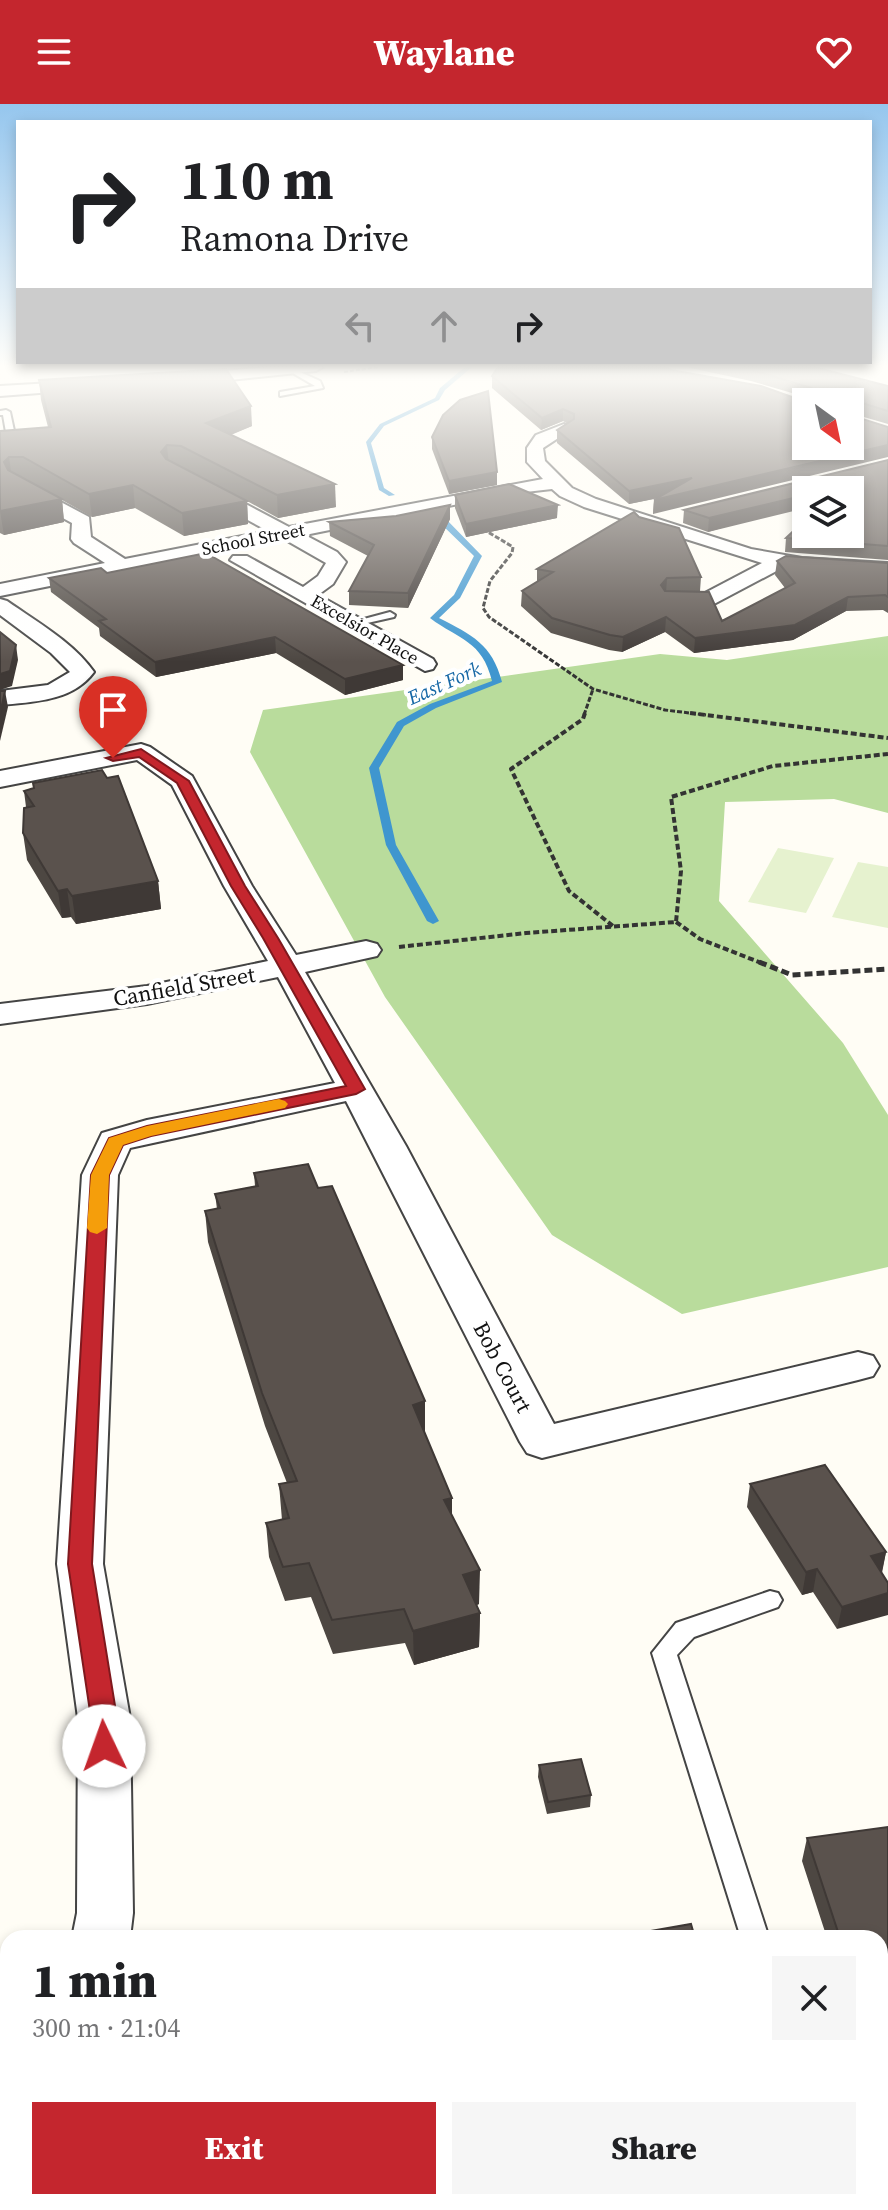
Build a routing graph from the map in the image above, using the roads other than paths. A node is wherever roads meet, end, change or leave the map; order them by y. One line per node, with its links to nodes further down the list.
1 (539, 465): 3 (street)
2 (187, 480): 7 (street)
3 (554, 483): 6 (street); 7 (street, School Street)
4 (18, 486): 10 (street)
5 (691, 512): 6 (street)
6 (646, 524): 9 (street)
7 (285, 533): 10 (street, School Street); 13 (street, Excelsior Place)
8 (240, 560): 13 (street, Excelsior Place)
9 (780, 561): 11 (street); 14 (street)
10 (121, 565): 12 (street, School Street)
11 (888, 569)
12 (0, 590)
13 (304, 595): 17 (street, Excelsior Place)
14 (673, 600)
15 (0, 605): 19 (street)
16 (390, 615): 17 (lane)
17 (354, 623): 18 (street, Excelsior Place)
18 (425, 664)
19 (0, 698)
20 (0, 779): 22 (street, Bob Court)
21 (366, 950): 22 (street, Canfield Street)
22 (287, 968): 23 (street, Canfield Street); 24 (street, Bob Court)
23 (0, 1014)
24 (356, 1089): 25 (street, Bob Court); 27 (street)
25 (858, 1366)
26 (770, 1600): 28 (lane)
27 (102, 1930)
28 (752, 1930)

